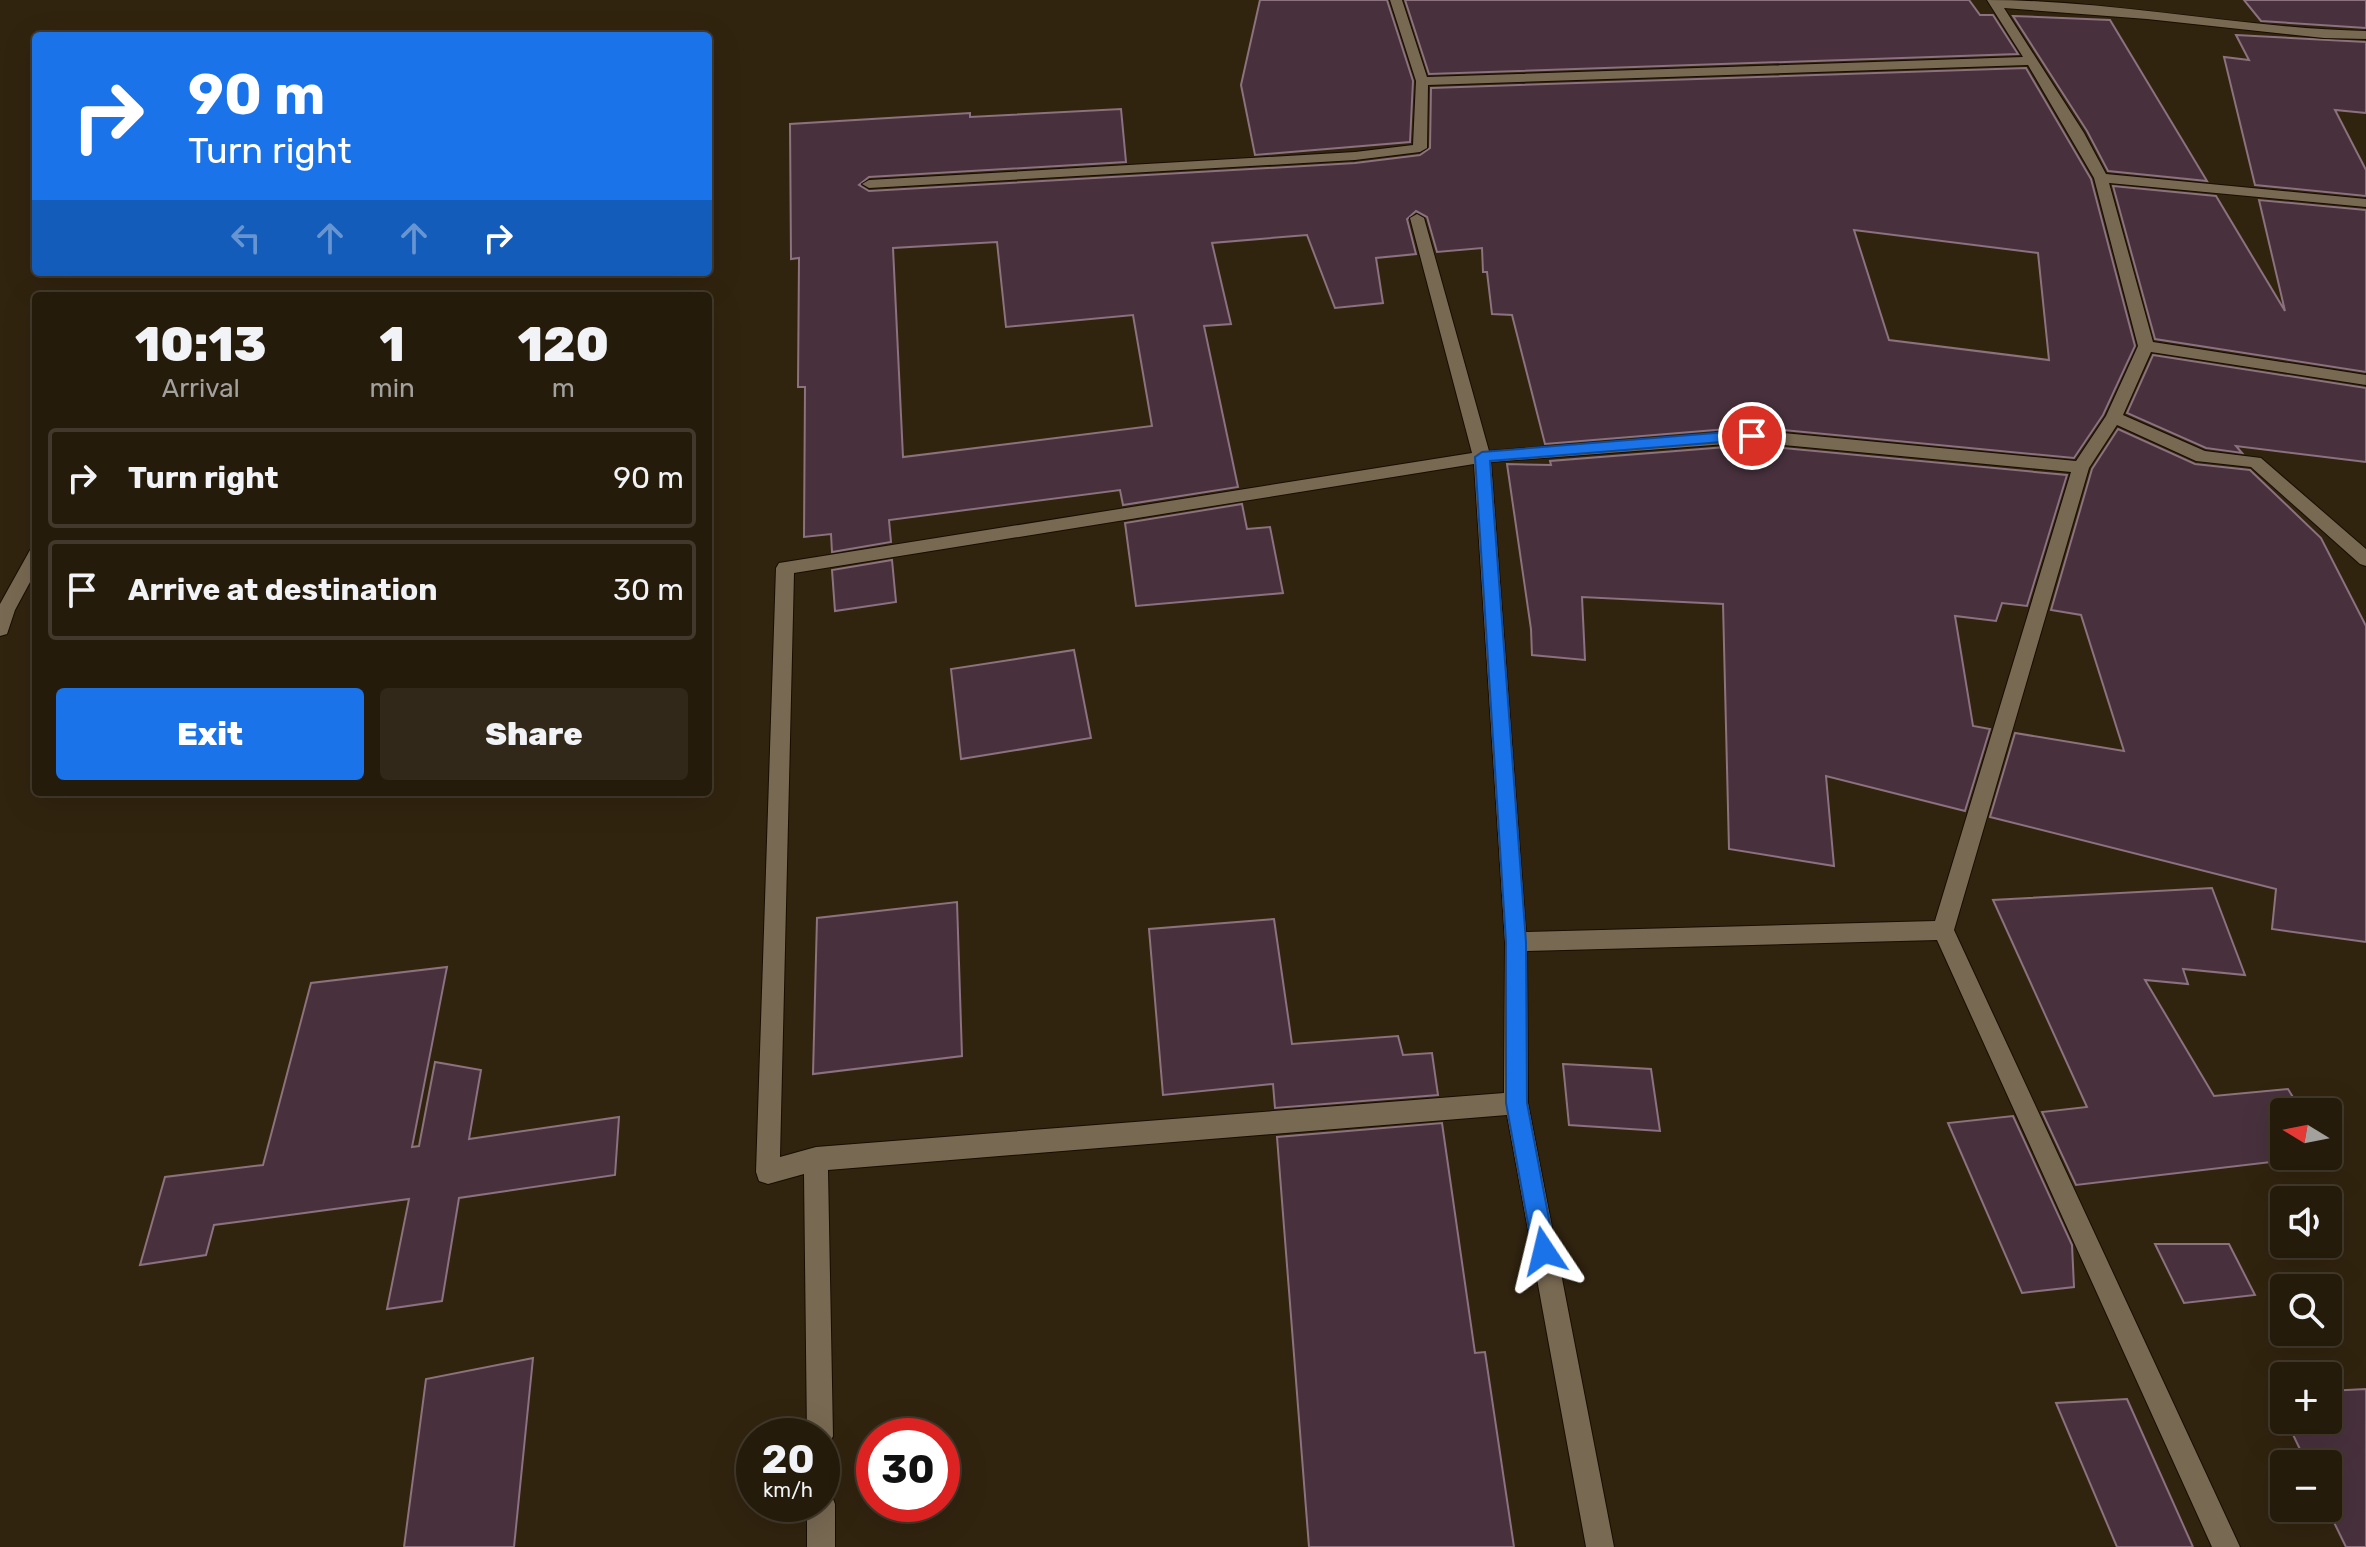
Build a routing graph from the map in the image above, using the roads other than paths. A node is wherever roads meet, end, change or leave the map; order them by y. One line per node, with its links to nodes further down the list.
1 (1396, 0): 5 (street)
2 (1995, 2): 3 (street); 4 (street)
3 (2366, 35)
4 (2029, 61): 5 (street); 6 (street)
5 (1422, 81): 7 (street)
6 (2101, 178): 8 (street); 10 (street)
7 (869, 184)
8 (2366, 203)
9 (1417, 218): 13 (street)
10 (2146, 346): 11 (street); 12 (street)
11 (2366, 380)
12 (2114, 417): 14 (street); 15 (street)
13 (1482, 457): 14 (street); 19 (street); 21 (street)
14 (2081, 467): 18 (street)
15 (2366, 559)
16 (32, 562): 17 (street)
17 (0, 629)
18 (1943, 930): 19 (street); 26 (street)
19 (1516, 942): 20 (street)
20 (1516, 1103): 21 (street); 25 (street)
21 (816, 1159): 22 (street)
22 (820, 1418)
23 (821, 1522): 24 (street)
24 (821, 1547)
25 (1600, 1547)
26 (2226, 1547)

